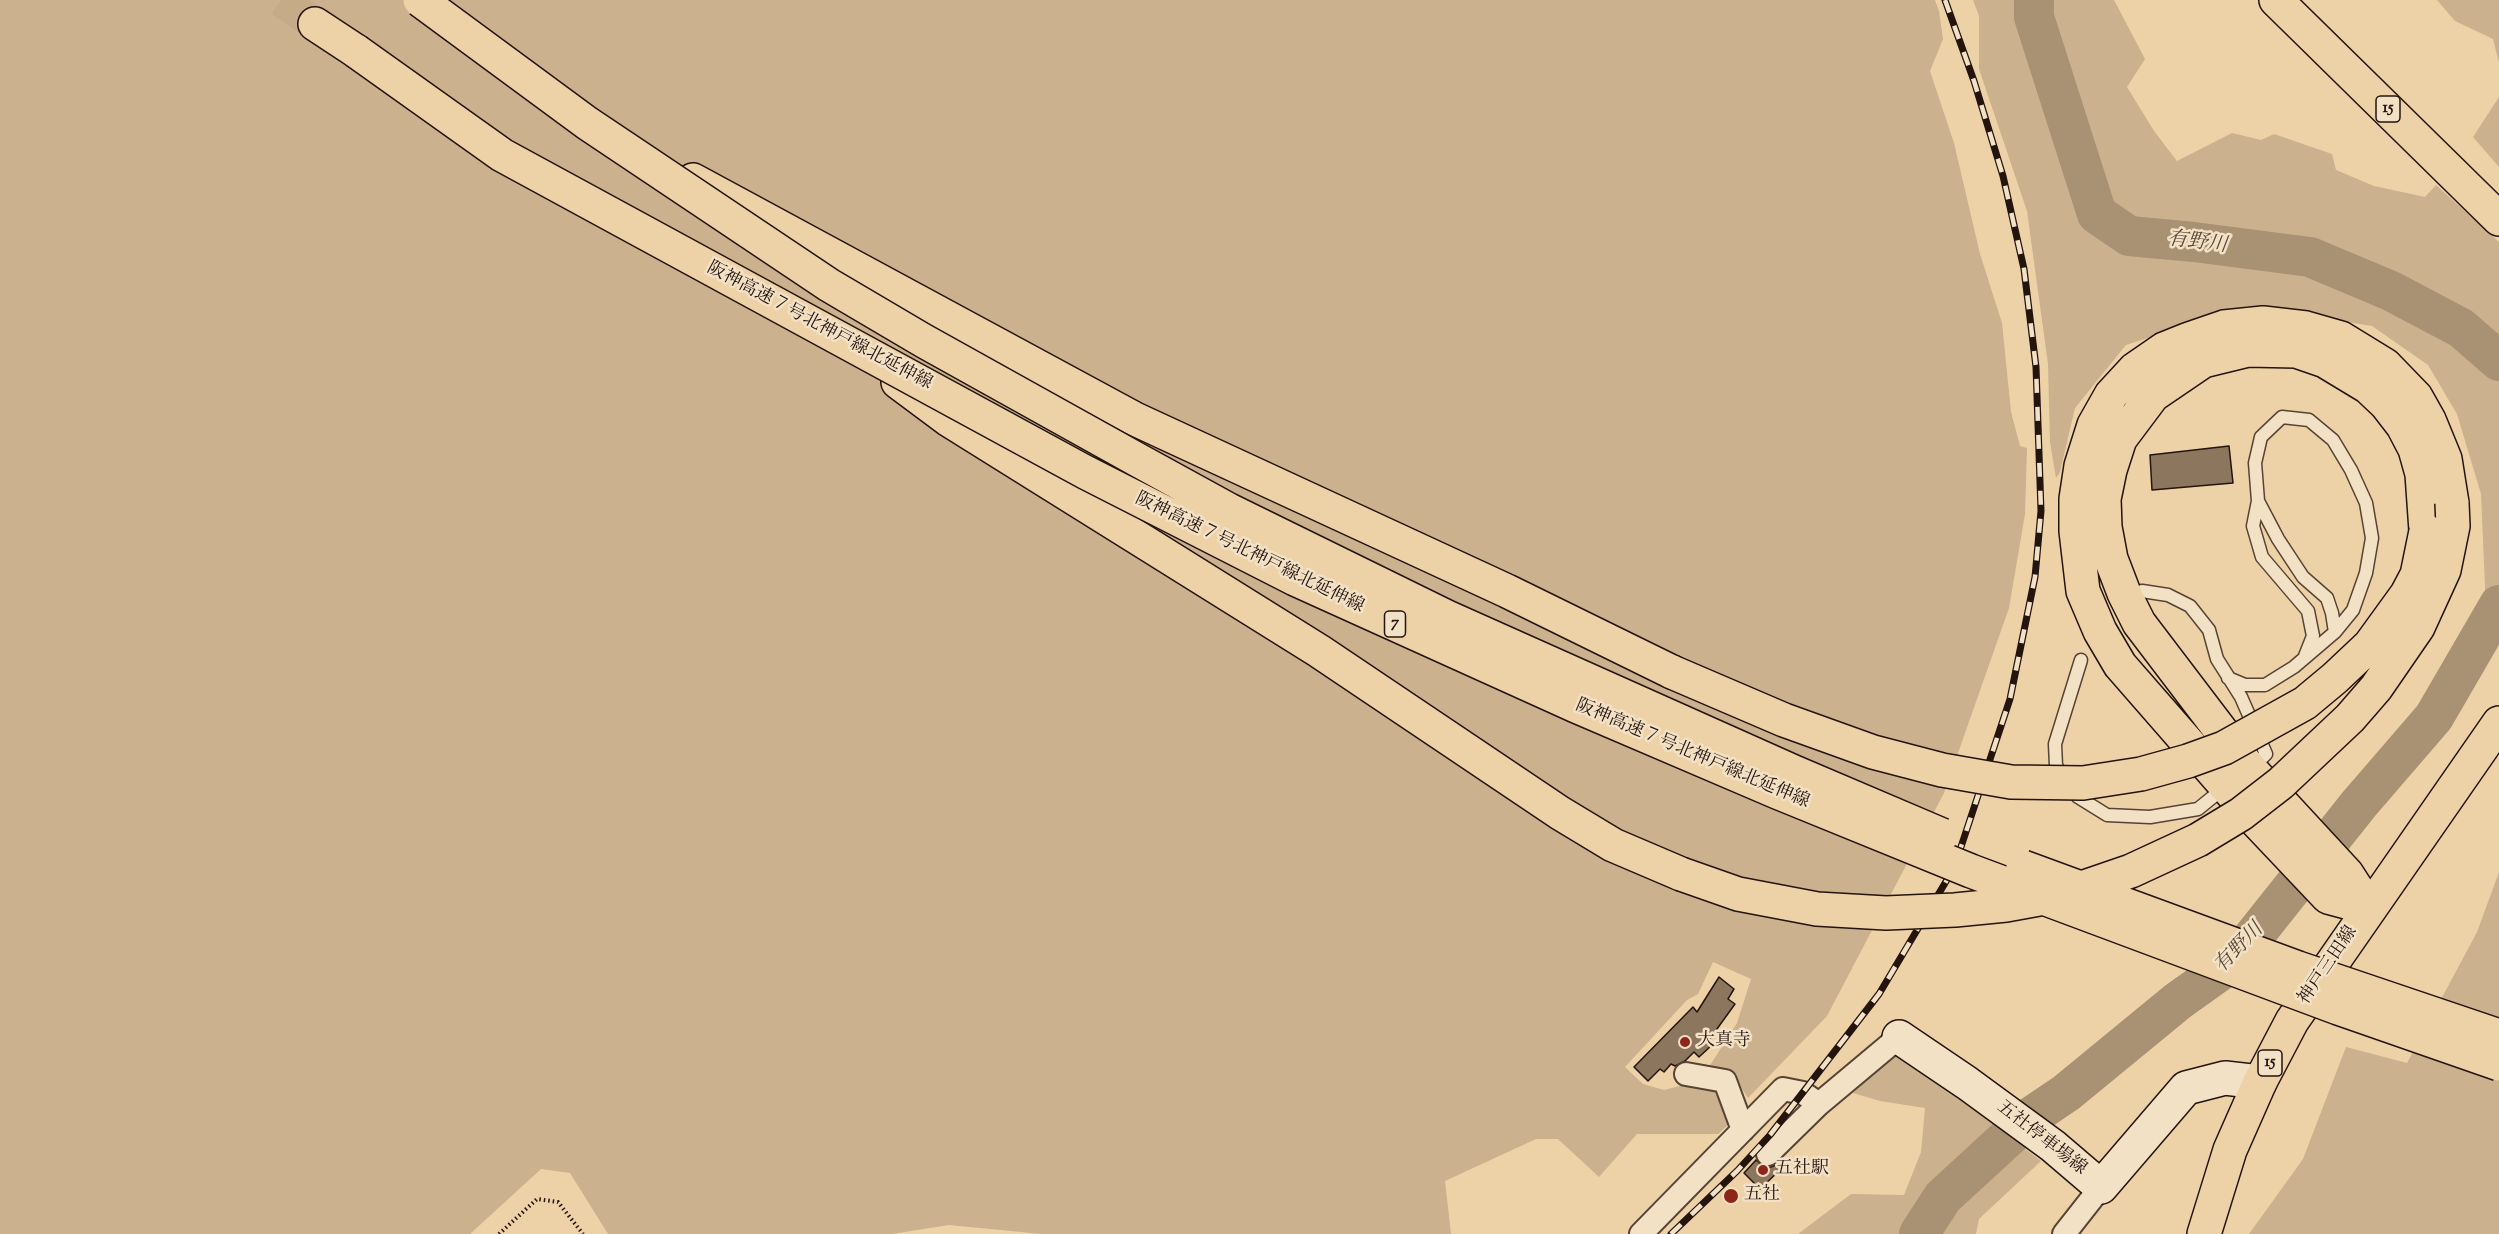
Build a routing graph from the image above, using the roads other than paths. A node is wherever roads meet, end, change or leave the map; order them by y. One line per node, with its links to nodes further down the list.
1 (420, 0): 4 (main road, 阪神高速７号北神戸線北延伸線 / 7, bridge)
2 (2276, 0): 5 (main road, 15)
3 (315, 24): 6 (main road, 阪神高速７号北神戸線北延伸線 / 7, bridge)
4 (587, 123): 7 (main road, bridge); 18 (main road, 阪神高速７号北神戸線北延伸線 / 7, bridge)
5 (2499, 219)
6 (823, 328): 7 (main road, bridge); 19 (main road, 阪神高速７号北神戸線北延伸線 / 7, bridge)
7 (2246, 337): 15 (main road)
8 (2259, 501): 10 (lane); 10 (lane); 11 (lane)
9 (2142, 591): 13 (lane)
10 (2335, 632): 11 (lane)
11 (2305, 658): 13 (lane)
12 (2081, 660): 15 (lane)
13 (2228, 678): 15 (lane)
14 (2499, 723): 16 (main road, 神戸三田線 / 15)
15 (2238, 778): 16 (main road)
16 (2369, 908): 21 (main road, 神戸三田線 / 15)
17 (1899, 1036): 22 (street); 25 (main road, 五社停車場線)
18 (2499, 1036)
19 (2499, 1064)
20 (1686, 1074): 23 (street)
21 (2260, 1082): 25 (main road, 五社停車場線); 28 (main road, 神戸三田線 / 15)
22 (1819, 1104): 23 (street); 24 (street)
23 (1743, 1130): 26 (street)
24 (1768, 1154)
25 (2101, 1187): 27 (street)
26 (1641, 1234)
27 (2064, 1234)
28 (2204, 1234)

